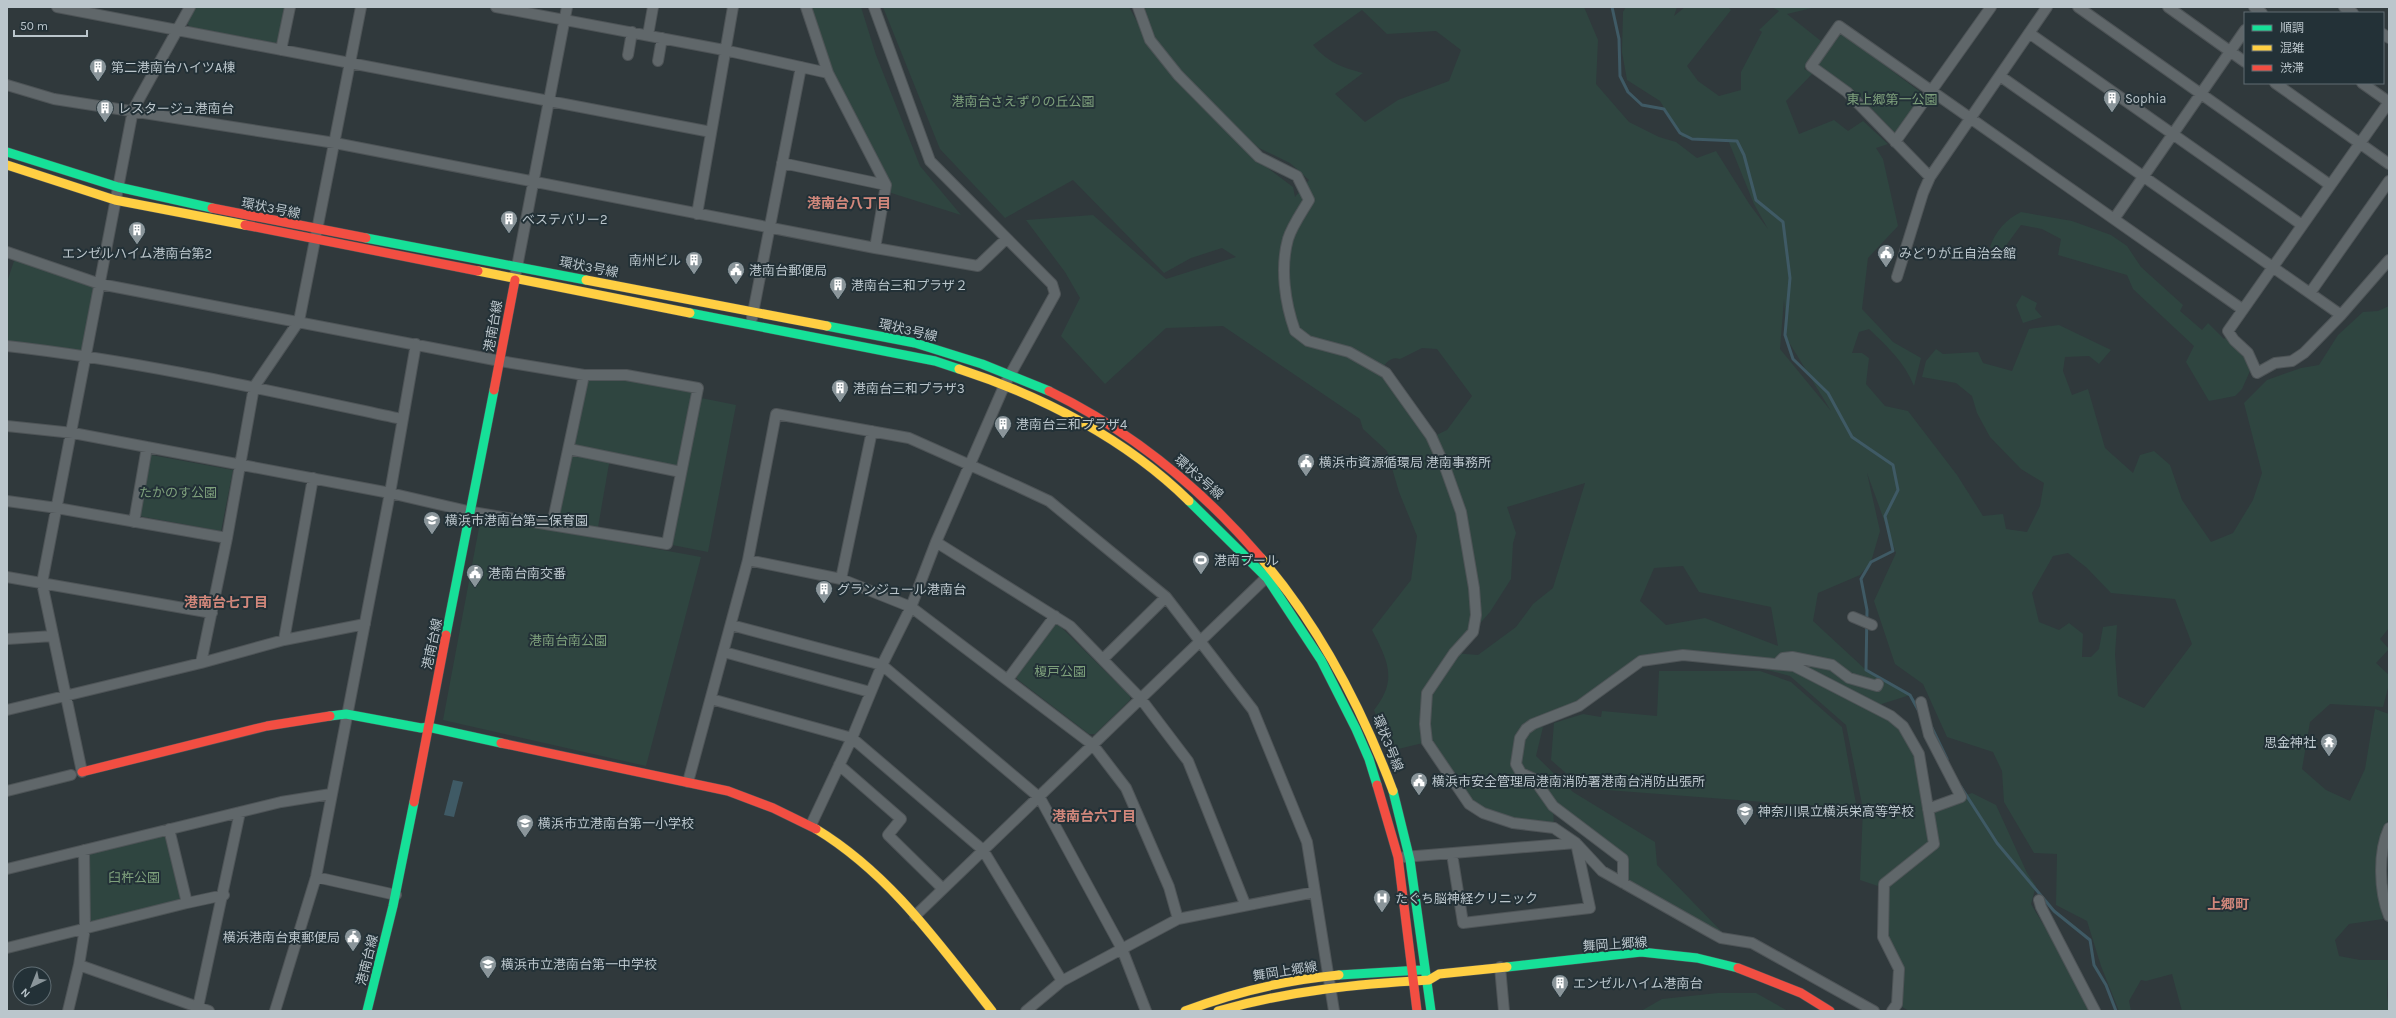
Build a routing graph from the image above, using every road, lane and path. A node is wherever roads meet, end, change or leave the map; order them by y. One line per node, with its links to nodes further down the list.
1 (56, 7): 17 (street)
2 (190, 7): 17 (street)
3 (290, 7): 23 (street)
4 (361, 7): 29 (street)
5 (496, 7): 16 (street)
6 (566, 7): 16 (street)
7 (653, 7): 21 (street)
8 (733, 7): 24 (street)
9 (806, 7): 31 (street)
10 (874, 7): 64 (street)
11 (1138, 7): 151 (street)
12 (1991, 7): 36 (street)
13 (2047, 7): 20 (street)
14 (2078, 7): 37 (street)
15 (2168, 7): 25 (street)
16 (564, 20): 19 (street); 38 (street)
17 (177, 29): 23 (street); 40 (street)
18 (2244, 31): 25 (street)
19 (632, 32): 21 (street); 26 (street)
20 (2029, 34): 32 (street); 43 (street)
21 (648, 35): 22 (street)
22 (662, 38): 24 (street); 27 (street)
23 (281, 50): 29 (street)
24 (724, 50): 30 (street); 42 (street)
25 (2230, 51): 28 (street); 37 (street)
26 (628, 55)
27 (658, 61)
28 (2244, 61)
29 (350, 64): 38 (street); 45 (street)
30 (801, 67): 31 (street); 48 (street)
31 (828, 73): 55 (street)
32 (2000, 76): 41 (street); 51 (street)
33 (2276, 84): 46 (street)
34 (2363, 84): 39 (street)
35 (7, 85): 40 (street)
36 (1931, 91): 41 (street); 44 (street); 44 (street)
37 (2201, 94): 43 (street); 56 (street)
38 (549, 100): 42 (street); 53 (street)
39 (2389, 102): 46 (street)
40 (133, 110): 45 (street); 57 (street)
41 (1970, 118): 52 (street); 60 (street)
42 (711, 132): 59 (street)
43 (2173, 134): 51 (street); 61 (street)
44 (1895, 142): 52 (street)
45 (335, 143): 53 (street); 63 (street)
46 (2360, 143): 49 (street); 56 (street)
47 (7, 152): 57 (street, 環状3号線)
48 (782, 163): 55 (street); 62 (street)
49 (2389, 164)
50 (7, 165): 58 (street, 環状3号線)
51 (2144, 176): 60 (street); 69 (street)
52 (1930, 178): 70 (street)
53 (534, 181): 59 (street); 68 (street)
54 (2389, 181): 73 (street)
55 (886, 185): 65 (street)
56 (2330, 185): 61 (street)
57 (118, 187): 58 (street); 63 (street, 環状3号線)
58 (115, 200): 63 (street, 環状3号線); 72 (street)
59 (697, 214): 62 (street)
60 (2114, 219): 74 (street)
61 (2302, 225): 69 (street)
62 (770, 228): 65 (street); 75 (street)
63 (317, 235): 68 (street, 環状3号線); 71 (street, 環状3号線); 77 (street)
64 (1006, 239): 65 (street); 83 (street)
65 (875, 248)
66 (7, 252): 72 (street)
67 (2389, 260): 76 (street)
68 (517, 266): 71 (street); 75 (street, 環状3号線)
69 (2272, 267): 73 (street); 74 (street)
70 (1897, 277)
71 (515, 280): 78 (street, 環状3号線); 82 (street, 港南台線)
72 (100, 284): 77 (street); 81 (street)
73 (2310, 293): 76 (street)
74 (2242, 309): 76 (street)
75 (753, 313): 78 (street); 83 (street, 環状3号線)
76 (2341, 315)
77 (299, 321): 79 (street); 86 (street)
78 (751, 324): 85 (street, 環状3号線)
79 (416, 344): 82 (street); 87 (street)
80 (7, 346): 81 (street)
81 (86, 355): 86 (street); 90 (street)
82 (500, 361): 84 (street); 100 (street, 港南台線)
83 (1010, 374): 85 (street); 106 (street, 環状3号線)
84 (584, 375): 92 (street); 95 (street)
85 (1005, 384): 94 (street); 106 (street, 環状3号線)
86 (254, 387): 87 (street); 93 (street)
87 (402, 419): 97 (street)
88 (7, 426): 90 (street)
89 (872, 431): 94 (street); 105 (street); 108 (street)
90 (73, 433): 91 (street); 99 (street)
91 (147, 447): 93 (street); 101 (street)
92 (569, 449): 95 (street); 102 (street)
93 (239, 464): 96 (street); 103 (street)
94 (970, 467): 104 (street); 110 (street)
95 (681, 472): 102 (street)
96 (313, 478): 97 (street); 120 (street)
97 (390, 493): 100 (street); 115 (street)
98 (7, 502): 99 (street)
99 (57, 508): 101 (street); 109 (street)
100 (472, 512): 102 (street); 136 (street, 港南台線)
101 (134, 522): 103 (street)
102 (552, 526)
103 (227, 538): 112 (street)
104 (936, 542): 111 (street); 113 (street)
105 (748, 560): 108 (street); 116 (street)
106 (1270, 574): 121 (street); 155 (street, 環状3号線); 156 (street, 環状3号線)
107 (7, 577): 109 (street)
108 (841, 579): 111 (street)
109 (42, 582): 112 (street); 118 (street)
110 (1166, 597): 121 (street); 123 (street)
111 (911, 606): 126 (street); 127 (street)
112 (212, 613): 124 (street)
113 (1055, 616): 123 (street); 127 (street)
114 (1857, 619): 117 (street)
115 (365, 624): 120 (street); 135 (street)
116 (731, 625): 122 (street); 126 (street)
117 (1872, 625)
118 (52, 636): 119 (street); 130 (street)
119 (7, 639)
120 (284, 640): 124 (street)
121 (1201, 642): 132 (street); 161 (street)
122 (724, 652): 129 (street); 131 (street)
123 (1103, 659): 132 (street)
124 (201, 663): 130 (street)
125 (1777, 664): 128 (street); 146 (street); 159 (street)
126 (882, 665): 129 (street); 145 (street)
127 (1008, 679): 138 (street)
128 (1878, 684)
129 (870, 692): 137 (street)
130 (66, 695): 134 (street); 140 (street)
131 (710, 699): 137 (street); 142 (street)
132 (1141, 699): 138 (street); 166 (street)
133 (1922, 706): 146 (street)
134 (7, 710)
135 (346, 714): 136 (street); 140 (street); 144 (street)
136 (428, 728): 142 (street); 163 (street, 港南台線)
137 (852, 738): 139 (street); 153 (street)
138 (1093, 745): 145 (street); 169 (street)
139 (839, 765): 148 (street); 160 (street)
140 (82, 772)
141 (71, 775): 143 (street)
142 (688, 782): 148 (street)
143 (7, 791)
144 (331, 794): 147 (street); 158 (street)
145 (1040, 798): 153 (street); 172 (street)
146 (1928, 808): 202 (street)
147 (240, 812): 150 (street); 162 (street)
148 (811, 825): 167 (street)
149 (2389, 828): 168 (street)
150 (169, 829): 152 (street); 165 (street)
151 (1576, 843): 154 (street); 154 (street); 159 (street)
152 (84, 850): 157 (street); 170 (street)
153 (983, 850): 160 (street); 180 (street)
154 (1452, 854): 156 (street)
155 (1398, 857): 156 (street); 175 (street, 環状3号線)
156 (1410, 858): 176 (street, 環状3号線)
157 (7, 869)
158 (316, 877): 163 (street); 188 (street)
159 (1623, 883): 201 (street)
160 (942, 888): 167 (street)
161 (1315, 892): 166 (street); 178 (street)
162 (224, 895): 165 (street); 185 (street)
163 (396, 895): 189 (street, 港南台線)
164 (2040, 900): 203 (street)
165 (187, 903): 170 (street)
166 (1245, 904): 169 (street)
167 (915, 916): 190 (street)
168 (2389, 916)
169 (1178, 919): 172 (street)
170 (85, 928): 171 (street); 173 (street)
171 (7, 948)
172 (1122, 949): 180 (street); 192 (street)
173 (79, 965): 185 (street); 186 (street)
174 (1500, 967): 177 (street, 舞岡上郷線); 199 (street); 200 (street, 舞岡上郷線)
175 (1413, 970): 176 (street, 舞岡上郷線); 178 (street, 舞岡上郷線); 181 (street, 環状3号線)
176 (1428, 970): 177 (street, 舞岡上郷線); 179 (street, 環状3号線)
177 (1439, 974): 179 (street, 舞岡上郷線)
178 (1330, 977): 182 (street, 舞岡上郷線); 183 (street)
179 (1429, 980): 181 (street, 舞岡上郷線); 198 (street, 環状3号線)
180 (1062, 981): 191 (street)
181 (1414, 981): 183 (street, 舞岡上郷線); 197 (street, 環状3号線)
182 (1255, 988): 184 (street); 193 (street, 舞岡上郷線)
183 (1332, 988): 184 (street, 舞岡上郷線); 196 (street)
184 (1256, 999): 194 (street, 舞岡上郷線); 195 (street)
185 (198, 1007): 187 (street)
186 (68, 1011)
187 (209, 1011)
188 (275, 1011)
189 (367, 1011)
190 (992, 1011)
191 (1026, 1011)
192 (1146, 1011)
193 (1184, 1011)
194 (1218, 1011)
195 (1257, 1011)
196 (1334, 1011)
197 (1417, 1011)
198 (1431, 1011)
199 (1504, 1011)
200 (1830, 1011)
201 (1874, 1011)
202 (1892, 1011)
203 (2095, 1011)

